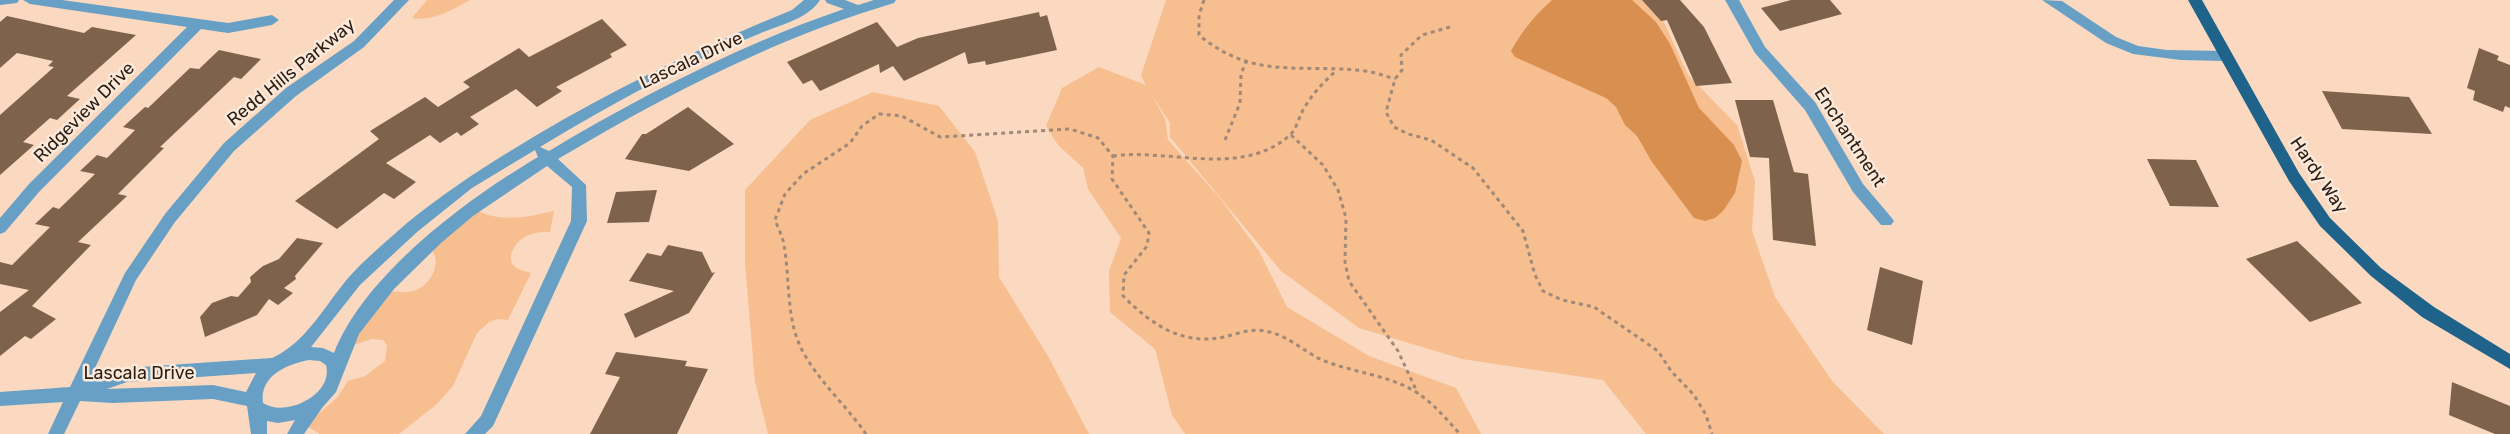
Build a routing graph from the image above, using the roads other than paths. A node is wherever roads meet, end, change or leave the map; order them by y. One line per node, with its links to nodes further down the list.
1 (12, 0): 10 (street)
2 (30, 0): 13 (street)
3 (402, 0): 23 (street, Redd Hills Parkway)
4 (813, 0): 15 (street, Lascala Drive)
5 (832, 0): 11 (street)
6 (889, 0): 11 (street, Lascala Drive)
7 (1732, 0): 17 (street, Enchantment)
8 (2049, 0): 14 (street)
9 (2194, 0): 14 (main road, Hardy Way)
10 (0, 1)
11 (857, 9): 16 (street, Lascala Drive)
12 (272, 20): 13 (street)
13 (197, 24): 18 (street, Ridgeview Drive)
14 (2225, 56): 20 (main road, Hardy Way)
15 (532, 144): 16 (street); 19 (street, Lascala Drive)
16 (547, 157): 22 (street, Lascala Drive); 30 (street)
17 (1886, 221)
18 (0, 228)
19 (290, 356): 21 (street); 22 (street)
20 (2510, 362)
21 (273, 365): 23 (street, Lascala Drive); 26 (street)
22 (335, 371): 25 (street)
23 (74, 394): 24 (street); 26 (street, Lascala Drive); 27 (street, Redd Hills Parkway)
24 (0, 399)
25 (317, 402): 26 (street); 29 (street)
26 (255, 404): 28 (street)
27 (56, 434)
28 (259, 434)
29 (295, 434)
30 (473, 434)

